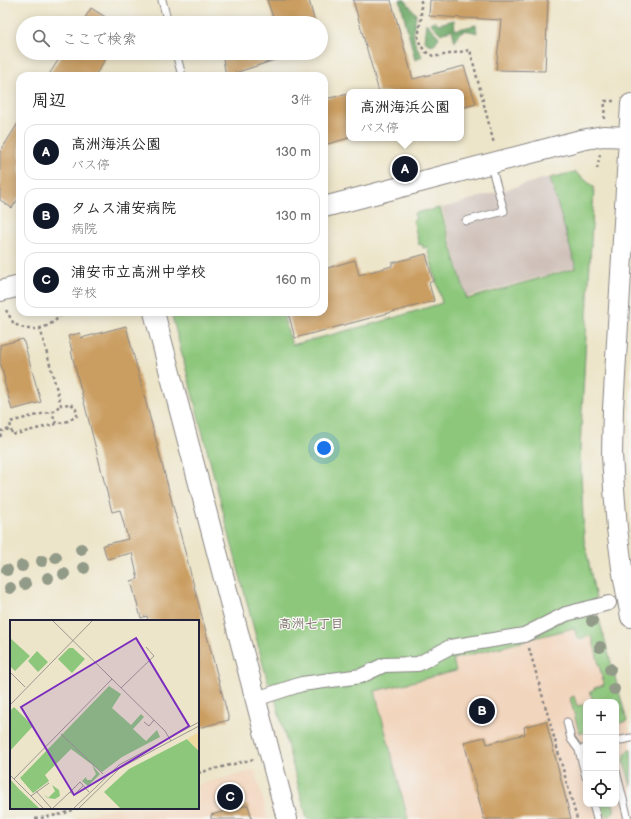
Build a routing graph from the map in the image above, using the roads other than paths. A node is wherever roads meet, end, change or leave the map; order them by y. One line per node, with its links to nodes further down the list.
1 (162, 0): 2 (lane)
2 (166, 16)
3 (178, 60): 4 (lane)
4 (181, 72)
5 (631, 104): 6 (street)
6 (630, 137): 7 (street); 14 (street)
7 (490, 163): 8 (street); 9 (lane)
8 (328, 206)
9 (466, 221)
10 (16, 287): 11 (street)
11 (0, 291)
12 (155, 316): 23 (street)
13 (609, 604): 15 (street)
14 (631, 617)
15 (265, 696)
16 (567, 722): 19 (lane)
17 (631, 738): 18 (lane)
18 (619, 740)
19 (582, 749): 20 (lane)
20 (585, 771)
21 (619, 783): 25 (lane)
22 (594, 807): 24 (lane)
23 (287, 819)
24 (597, 819)
25 (628, 819)

